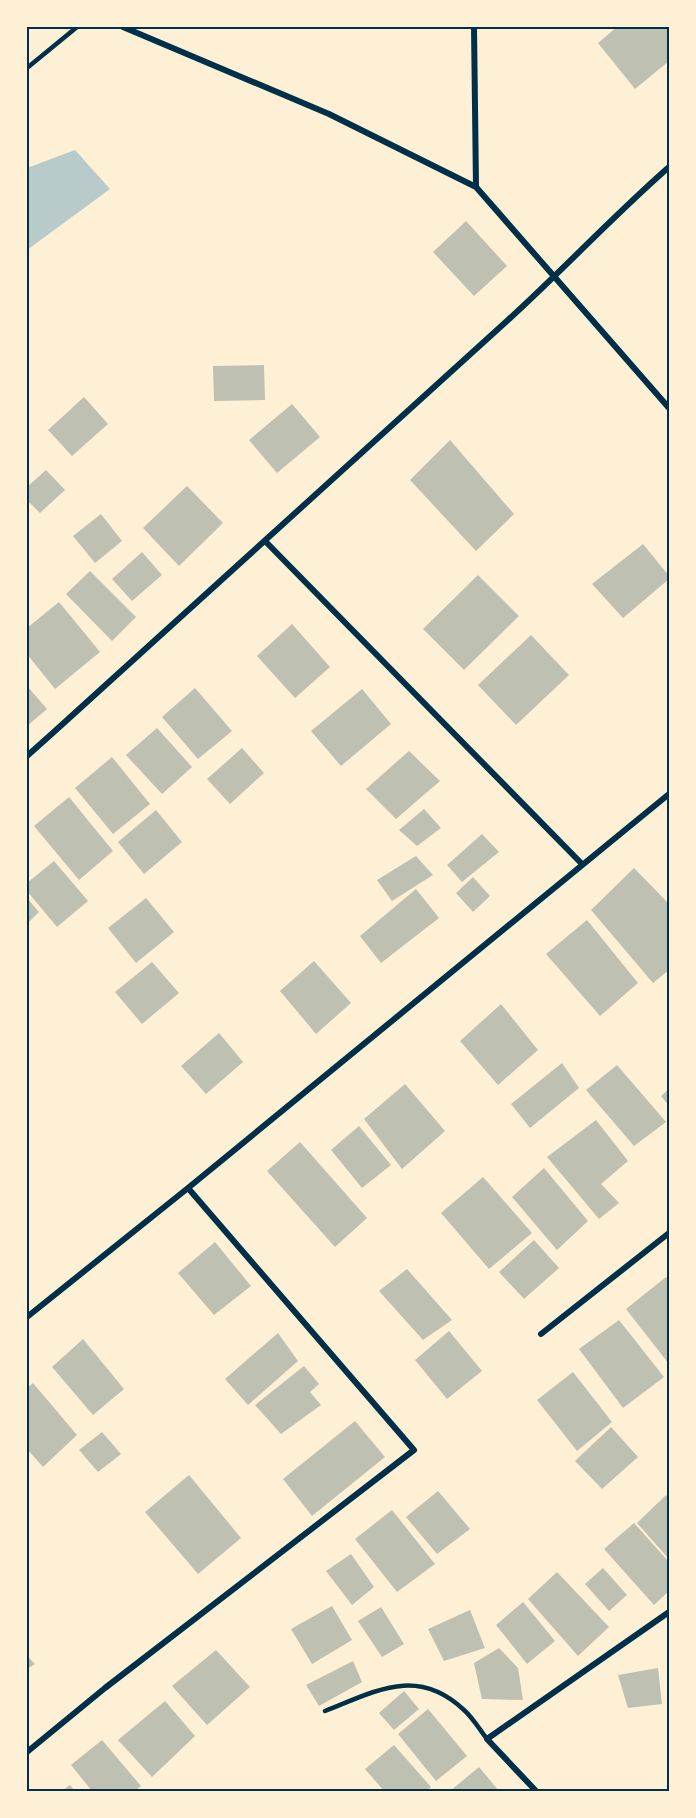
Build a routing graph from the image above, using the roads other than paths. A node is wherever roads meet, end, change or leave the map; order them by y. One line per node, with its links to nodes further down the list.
1 (77, 27): 4 (lane)
2 (123, 27): 6 (street)
3 (474, 27): 6 (street)
4 (27, 68)
5 (669, 167): 7 (street)
6 (476, 187): 7 (street)
7 (555, 278): 8 (street); 9 (street)
8 (669, 408)
9 (266, 542): 10 (street); 12 (street)
10 (27, 756)
11 (669, 794): 12 (street)
12 (582, 864): 13 (street)
13 (188, 1188): 15 (street); 20 (street)
14 (669, 1233): 16 (street)
15 (27, 1317)
16 (541, 1335)
17 (669, 1612): 19 (street)
18 (326, 1711): 19 (lane)
19 (487, 1739): 21 (street)
20 (27, 1752)
21 (536, 1791)

